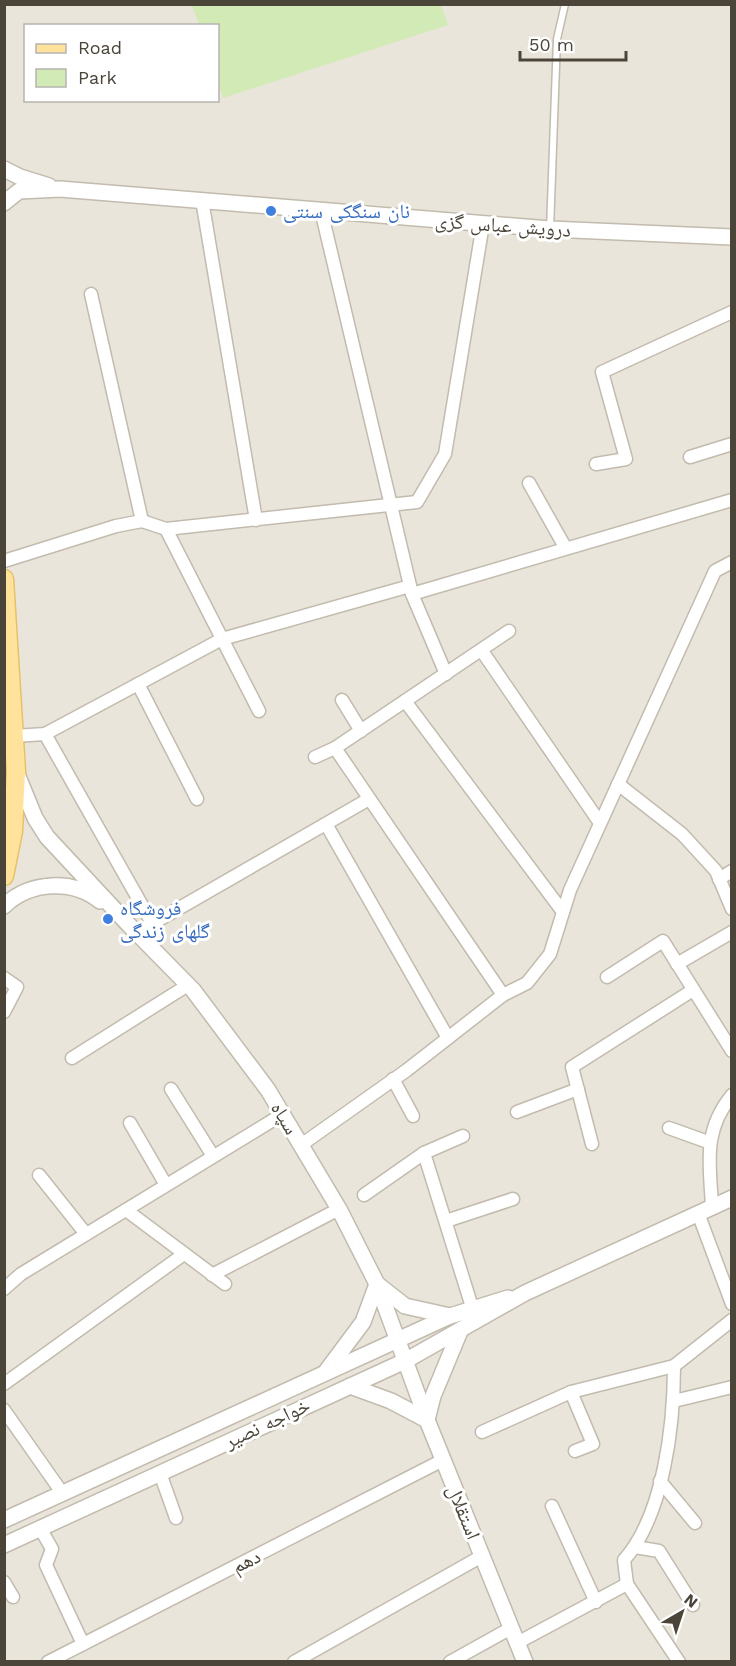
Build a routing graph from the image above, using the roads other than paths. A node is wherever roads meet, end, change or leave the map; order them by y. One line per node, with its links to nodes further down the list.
1 (565, 4): 8 (lane)
2 (4, 169): 3 (street)
3 (60, 189): 4 (street, درویش عباس گزی); 5 (street)
4 (202, 200): 6 (street, درویش عباس گزی); 18 (street)
5 (4, 202)
6 (321, 210): 7 (street, درویش عباس گزی); 17 (street)
7 (483, 224): 8 (street, درویش عباس گزی); 17 (street)
8 (550, 229): 9 (street, درویش عباس گزی)
9 (732, 237)
10 (91, 294): 19 (street)
11 (732, 312): 14 (street)
12 (732, 444): 13 (street)
13 (690, 458)
14 (596, 464)
15 (529, 483): 21 (street)
16 (732, 500): 21 (street)
17 (393, 506): 18 (street); 25 (street)
18 (256, 520): 20 (street)
19 (142, 521): 20 (street); 22 (street)
20 (166, 529): 27 (street)
21 (565, 547): 25 (street)
22 (4, 561)
23 (732, 562): 40 (street)
24 (4, 579): 36 (main road)
25 (411, 590): 27 (street); 29 (street)
26 (509, 632): 28 (street)
27 (222, 639): 30 (street); 33 (street)
28 (482, 651): 29 (street); 43 (street)
29 (446, 674): 32 (street)
30 (138, 684): 35 (street); 41 (street)
31 (342, 700): 34 (street)
32 (405, 701): 34 (street); 50 (street)
33 (259, 711)
34 (361, 730): 37 (street)
35 (45, 734): 36 (street); 51 (street)
36 (14, 736): 39 (main road)
37 (335, 748): 38 (street); 42 (street)
38 (315, 757)
39 (16, 771): 46 (main road); 52 (street)
40 (618, 784): 43 (street); 47 (street)
41 (197, 799)
42 (369, 799): 44 (street); 59 (street)
43 (600, 823): 50 (street)
44 (326, 824): 51 (street); 61 (street)
45 (732, 871): 47 (street)
46 (4, 876)
47 (719, 879): 49 (street)
48 (4, 906): 52 (street)
49 (732, 909)
50 (563, 912): 59 (street)
51 (152, 923): 52 (street)
52 (132, 929): 57 (street, سپاه)
53 (732, 932): 54 (street)
54 (677, 964): 55 (street); 58 (street)
55 (607, 977)
56 (4, 978): 60 (street)
57 (188, 985): 63 (street); 69 (street, سپاه)
58 (693, 990): 62 (street); 66 (street)
59 (503, 996): 61 (street)
60 (4, 1012)
61 (448, 1038): 64 (street)
62 (732, 1052)
63 (72, 1058)
64 (393, 1079): 70 (street); 75 (street)
65 (171, 1089): 78 (street)
66 (578, 1089): 68 (street); 76 (street)
67 (732, 1095): 74 (street)
68 (517, 1112)
69 (283, 1114): 75 (street, سپاه); 78 (street)
70 (413, 1116)
71 (130, 1123): 80 (street)
72 (669, 1128): 74 (street)
73 (463, 1136): 77 (street)
74 (708, 1142): 86 (street)
75 (301, 1144): 84 (street, سپاه)
76 (592, 1144)
77 (424, 1153): 81 (street); 87 (street)
78 (213, 1156): 80 (street)
79 (39, 1175): 88 (street)
80 (166, 1185): 85 (street)
81 (364, 1194)
82 (732, 1198): 86 (street, خواجه نصیر)
83 (513, 1199): 87 (street)
84 (339, 1209): 90 (street); 92 (street, سپاه)
85 (126, 1210): 88 (street); 89 (street)
86 (705, 1210): 94 (street, خواجه نصیر); 95 (street)
87 (446, 1221): 96 (street)
88 (86, 1234): 93 (street)
89 (184, 1254): 90 (street); 104 (street)
90 (212, 1275): 91 (street)
91 (225, 1284)
92 (377, 1284): 97 (street); 100 (street, سپاه); 103 (street)
93 (4, 1289)
94 (525, 1293): 96 (street, خواجه نصیر); 99 (street, خواجه نصیر)
95 (731, 1302)
96 (472, 1308): 97 (street, خواجه نصیر)
97 (450, 1316): 100 (street, خواجه نصیر)
98 (732, 1320): 102 (street)
99 (460, 1331): 101 (street, خواجه نصیر); 110 (street)
100 (397, 1341): 101 (street, سپاه); 103 (street, خواجه نصیر)
101 (405, 1361): 105 (street, خواجه نصیر); 110 (street, استقلال)
102 (674, 1366): 107 (street); 108 (street)
103 (321, 1377): 112 (street, خواجه نصیر)
104 (4, 1384)
105 (350, 1386): 110 (street); 114 (street, خواجه نصیر)
106 (732, 1387): 108 (street)
107 (572, 1392): 111 (street); 113 (street)
108 (674, 1401): 117 (street)
109 (4, 1410): 118 (street)
110 (427, 1420): 115 (street, استقلال)
111 (482, 1432)
112 (184, 1439): 114 (street); 118 (street, خواجه نصیر)
113 (575, 1451)
114 (192, 1458): 116 (street, خواجه نصیر)
115 (443, 1460): 126 (street, استقلال); 134 (street, دهم)
116 (160, 1473): 120 (street); 123 (street, خواجه نصیر)
117 (660, 1481): 122 (street); 125 (street)
118 (63, 1494): 121 (street, خواجه نصیر)
119 (552, 1506): 130 (street)
120 (176, 1518)
121 (4, 1520)
122 (695, 1523)
123 (40, 1528): 124 (street, خواجه نصیر); 134 (street)
124 (4, 1545)
125 (635, 1547): 128 (street); 131 (street)
126 (482, 1556): 132 (street, استقلال); 136 (street)
127 (4, 1582): 129 (street)
128 (627, 1584): 130 (street); 139 (street)
129 (13, 1597)
130 (596, 1602): 133 (street)
131 (693, 1605)
132 (511, 1628): 133 (street, استقلال); 137 (street)
133 (517, 1643): 138 (street, استقلال)
134 (83, 1644): 135 (street, دهم)
135 (48, 1662)
136 (294, 1662)
137 (450, 1662)
138 (525, 1662)
139 (679, 1662)

